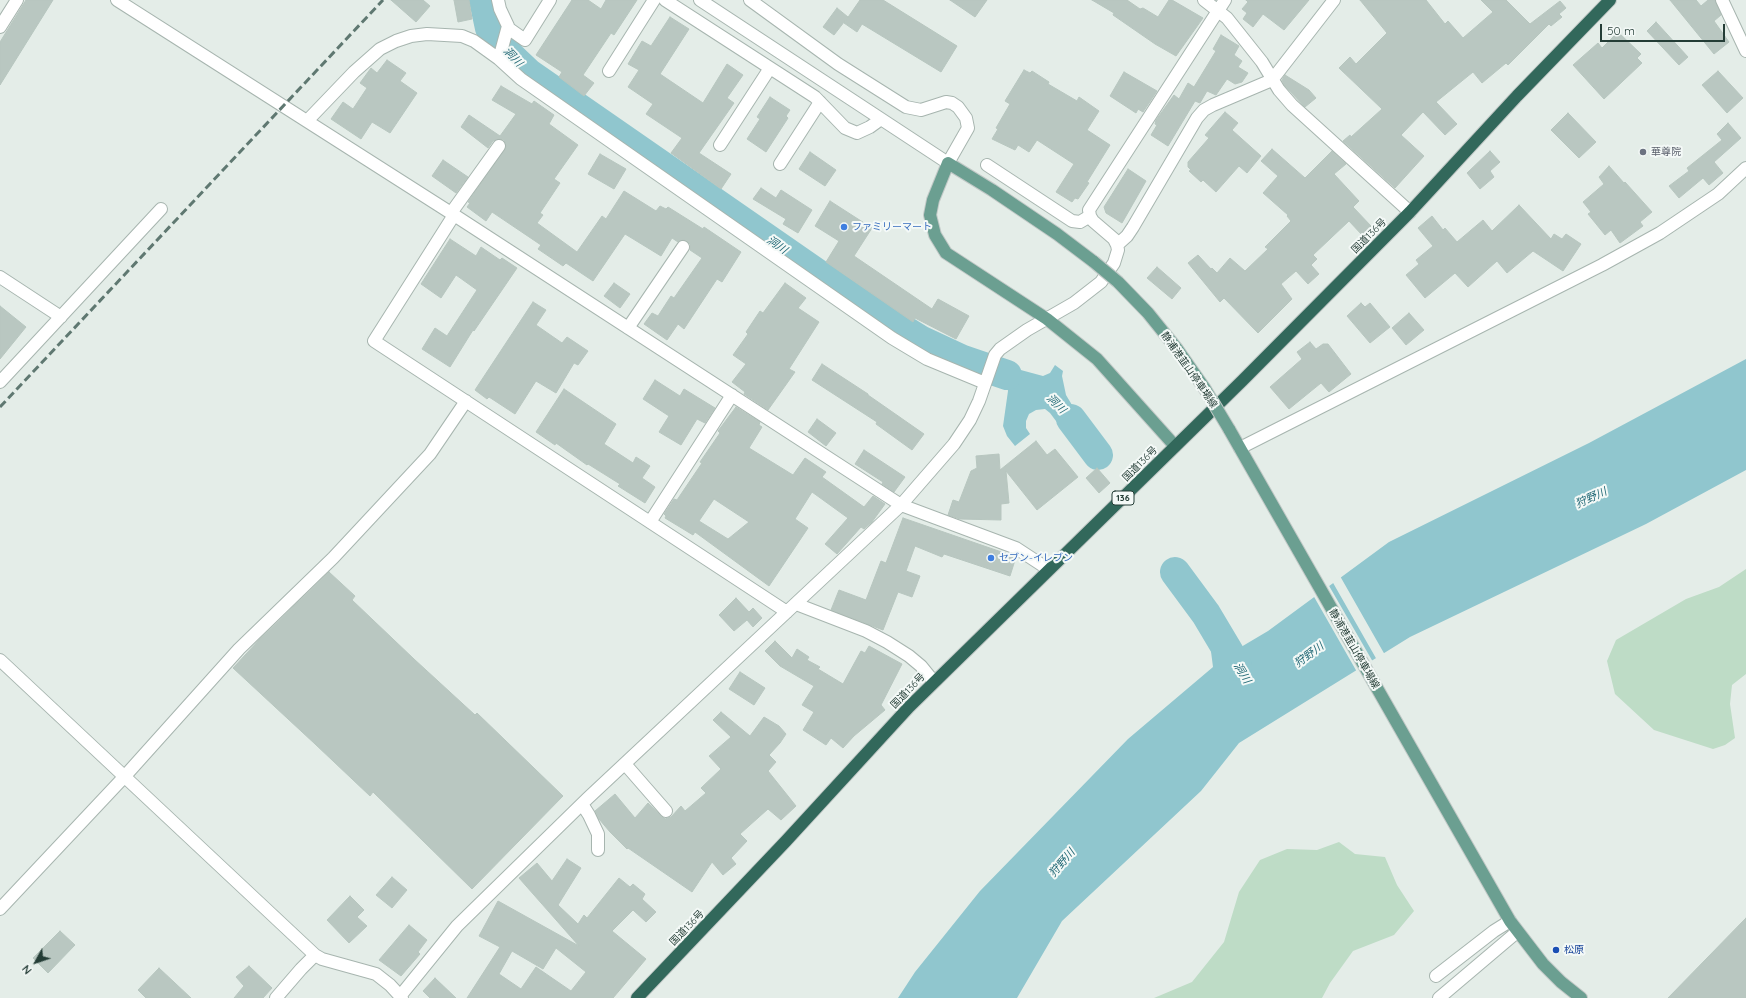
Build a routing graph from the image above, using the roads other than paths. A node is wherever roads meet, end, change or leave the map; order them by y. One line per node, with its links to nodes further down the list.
1 (17, 0): 14 (street)
2 (117, 0): 23 (street)
3 (498, 0): 15 (street)
4 (550, 0): 15 (street)
5 (654, 0): 19 (street)
6 (665, 0): 18 (street)
7 (700, 0): 22 (street)
8 (750, 0): 26 (street)
9 (1204, 0): 13 (street)
10 (1334, 0): 20 (street)
11 (1610, 0): 31 (highway, 国道136号 / 136)
12 (1722, 0): 16 (street)
13 (1222, 5): 20 (street); 33 (street)
14 (0, 27)
15 (507, 32): 17 (street)
16 (1746, 51)
17 (499, 58): 23 (street); 40 (street)
18 (770, 68): 21 (street); 24 (street)
19 (609, 71)
20 (1272, 80): 31 (street); 34 (street)
21 (820, 102): 22 (street); 27 (street)
22 (881, 119): 26 (street)
23 (307, 121): 32 (street)
24 (720, 144)
25 (498, 146): 32 (street)
26 (948, 163): 38 (main road); 45 (main road, 静浦港韮山停車場線, bridge)
27 (780, 164)
28 (987, 165): 33 (street)
29 (1746, 168): 45 (street)
30 (161, 209): 37 (street)
31 (1410, 212): 44 (highway, 国道136号 / 136)
32 (452, 214): 39 (street); 43 (street)
33 (1090, 216): 34 (street)
34 (1117, 245): 38 (street)
35 (683, 247): 39 (street)
36 (0, 277): 37 (street)
37 (61, 316): 41 (street)
38 (1047, 319): 40 (street); 44 (main road)
39 (628, 328): 42 (street)
40 (986, 381): 46 (street)
41 (0, 382)
42 (732, 395): 46 (street); 47 (street)
43 (466, 401): 47 (street); 53 (street)
44 (1176, 446): 48 (highway, 国道136号 / 136)
45 (1240, 448): 58 (main road, 静浦港韮山停車場線)
46 (901, 505): 48 (street); 49 (street)
47 (650, 522): 49 (street)
48 (1048, 570): 51 (highway, 国道136号 / 136)
49 (792, 608): 51 (street); 52 (street)
50 (0, 660): 53 (street)
51 (934, 682): 64 (highway, 国道136号 / 136)
52 (625, 764): 54 (street); 55 (street)
53 (125, 776): 57 (street); 60 (street)
54 (582, 804): 56 (street); 62 (street)
55 (666, 811)
56 (598, 850)
57 (0, 909)
58 (1508, 917): 59 (main road, 静浦港韮山停車場線); 61 (street)
59 (1517, 932): 65 (street); 66 (main road, 静浦港韮山停車場線)
60 (315, 955): 62 (street); 63 (street)
61 (1436, 976)
62 (402, 996)
63 (276, 998)
64 (637, 998)
65 (1440, 998)
66 (1581, 998)

